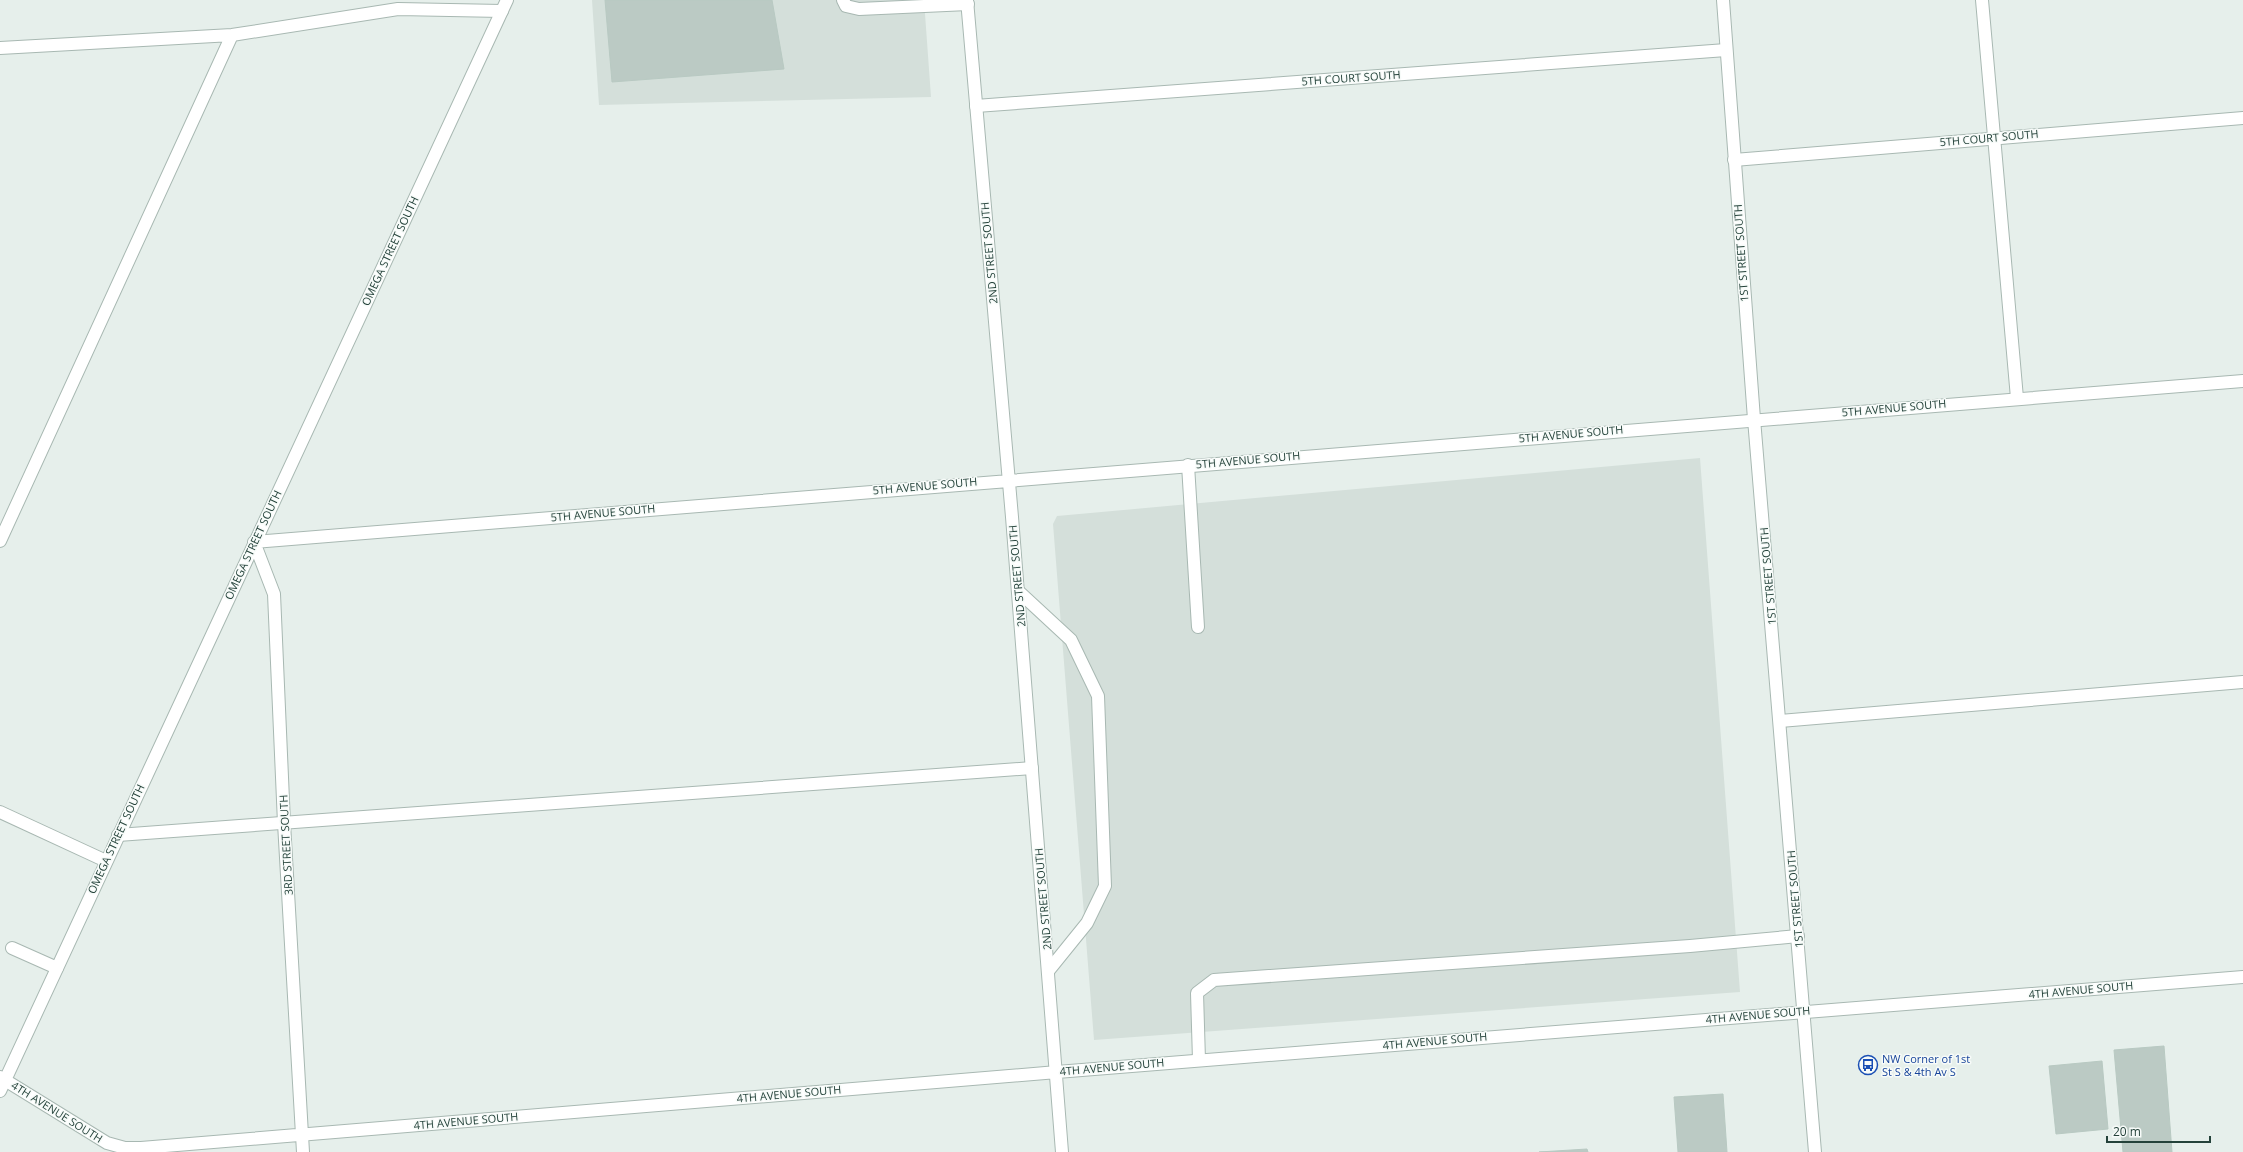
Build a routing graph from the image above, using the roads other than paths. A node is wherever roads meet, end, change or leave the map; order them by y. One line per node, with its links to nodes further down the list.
1 (507, 0): 6 (street, OMEGA STREET SOUTH)
2 (843, 0): 5 (street)
3 (1722, 0): 9 (street, 1ST STREET SOUTH)
4 (1982, 0): 12 (street)
5 (967, 2): 10 (street, 2ND STREET SOUTH)
6 (502, 11): 7 (street); 20 (street, OMEGA STREET SOUTH)
7 (232, 35): 8 (street); 19 (street)
8 (0, 48)
9 (1726, 50): 10 (street, 5TH COURT SOUTH); 13 (street, 1ST STREET SOUTH)
10 (976, 106): 18 (street, 2ND STREET SOUTH)
11 (2243, 118): 12 (street, 5TH COURT SOUTH)
12 (1993, 137): 13 (street, 5TH COURT SOUTH); 15 (street)
13 (1734, 160): 16 (street, 1ST STREET SOUTH)
14 (2243, 381): 15 (street, 5TH AVENUE SOUTH)
15 (2017, 398): 16 (street, 5TH AVENUE SOUTH)
16 (1754, 419): 17 (street, 5TH AVENUE SOUTH); 24 (street, 1ST STREET SOUTH)
17 (1188, 465): 18 (street, 5TH AVENUE SOUTH); 22 (street)
18 (1009, 480): 20 (street, 5TH AVENUE SOUTH); 21 (street, 2ND STREET SOUTH)
19 (0, 541)
20 (254, 542): 27 (street, 3RD STREET SOUTH); 28 (street, OMEGA STREET SOUTH)
21 (1018, 591): 25 (street, 2ND STREET SOUTH); 33 (street)
22 (1198, 627)
23 (2243, 682): 24 (street)
24 (1780, 721): 30 (street, 1ST STREET SOUTH)
25 (1032, 768): 27 (street); 33 (street, 2ND STREET SOUTH)
26 (0, 812): 29 (street)
27 (284, 823): 28 (street); 39 (street, 3RD STREET SOUTH)
28 (118, 836): 29 (street, OMEGA STREET SOUTH)
29 (106, 861): 32 (street, OMEGA STREET SOUTH)
30 (1798, 936): 35 (street, 1ST STREET SOUTH); 36 (street)
31 (12, 948): 32 (street)
32 (57, 968): 38 (street, OMEGA STREET SOUTH)
33 (1049, 970): 37 (street, 2ND STREET SOUTH)
34 (2243, 977): 35 (street, 4TH AVENUE SOUTH)
35 (1804, 1011): 36 (street, 4TH AVENUE SOUTH); 42 (street, 1ST STREET SOUTH)
36 (1199, 1060): 37 (street, 4TH AVENUE SOUTH)
37 (1057, 1072): 39 (street, 4TH AVENUE SOUTH); 41 (street, 2ND STREET SOUTH)
38 (2, 1083): 39 (street, 4TH AVENUE SOUTH)
39 (301, 1135): 40 (street, 3RD STREET SOUTH)
40 (303, 1152)
41 (1062, 1152)
42 (1816, 1152)

